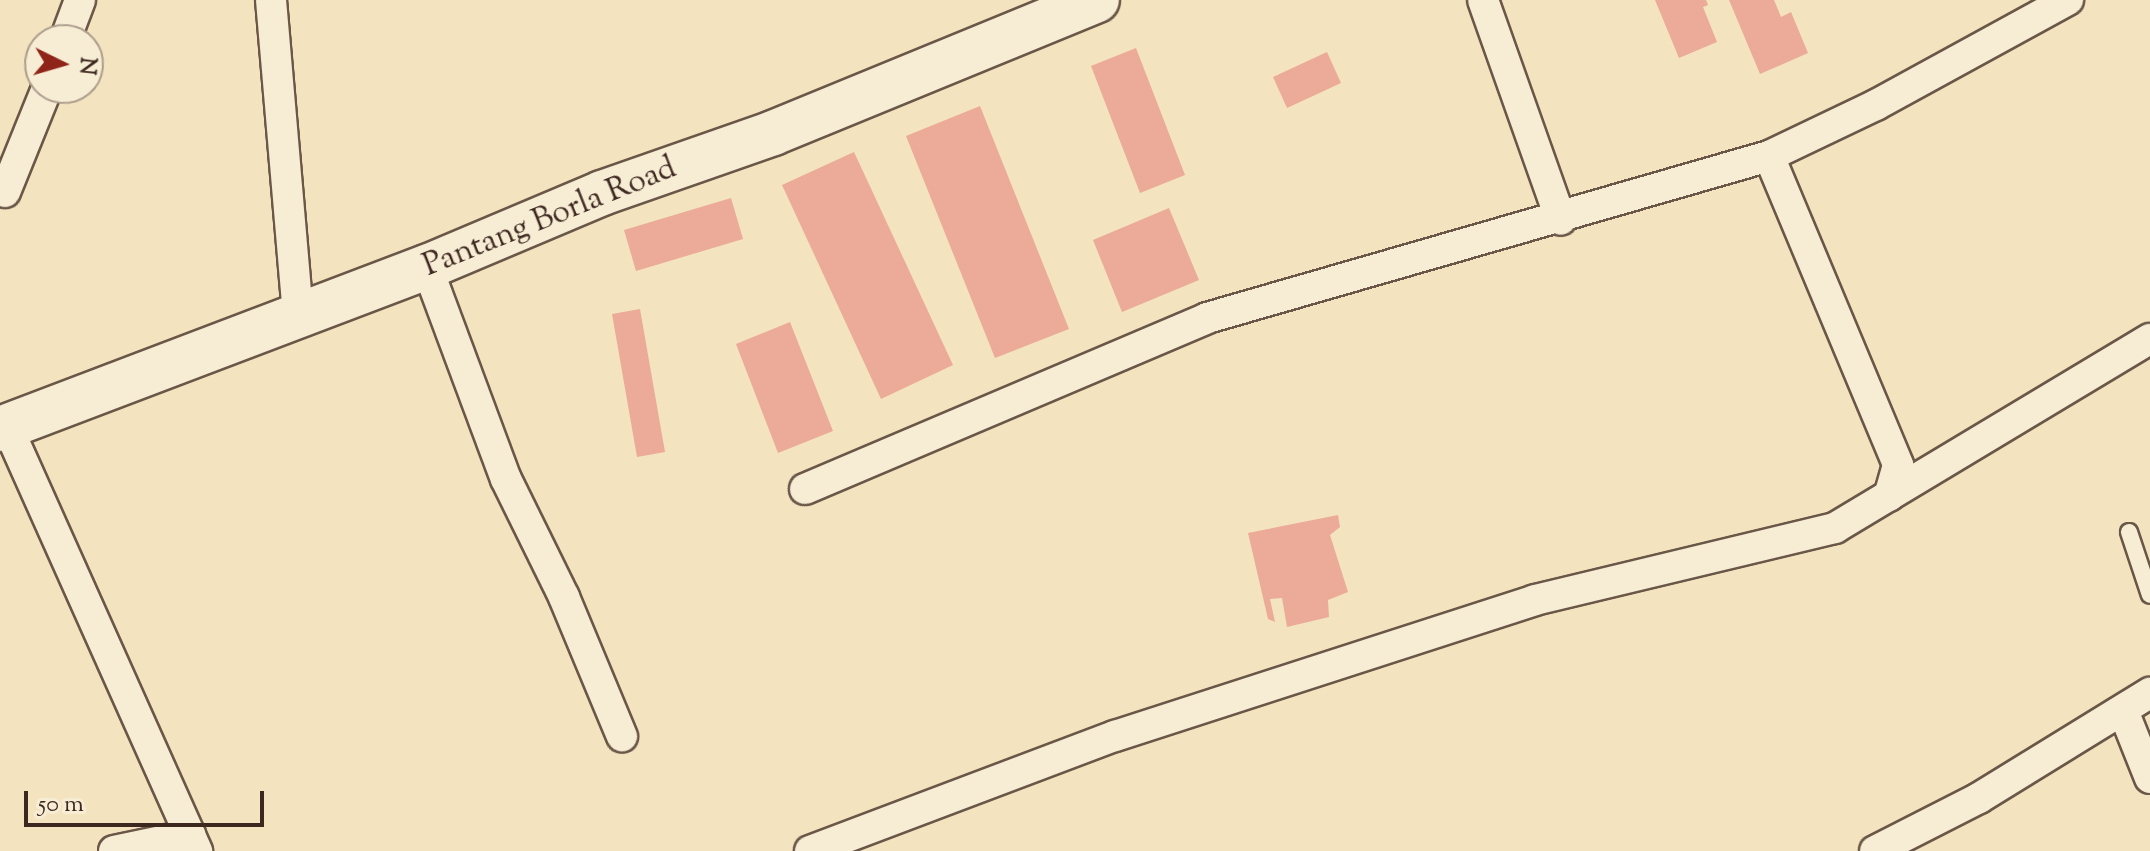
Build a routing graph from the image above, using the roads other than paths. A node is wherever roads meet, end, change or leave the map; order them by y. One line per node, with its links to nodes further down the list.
1 (80, 0): 6 (street)
2 (271, 0): 12 (street)
3 (1097, 0): 11 (street, Pantang Borla Road)
4 (1483, 0): 10 (street)
5 (2068, 0): 8 (street)
6 (71, 24)
7 (41, 104): 9 (street)
8 (1769, 156): 10 (street); 16 (street)
9 (5, 192)
10 (1561, 220): 15 (street)
11 (427, 267): 12 (street, Pantang Borla Road); 21 (street)
12 (298, 317): 14 (street, Pantang Borla Road)
13 (2150, 339): 16 (street)
14 (3, 427): 23 (street)
15 (805, 489)
16 (1889, 496): 25 (street)
17 (2129, 532): 18 (lane)
18 (2150, 595)
19 (2150, 693): 20 (street)
20 (2124, 713): 22 (street); 26 (street)
21 (622, 736)
22 (2150, 778)
23 (194, 843): 24 (street)
24 (114, 851)
25 (810, 851)
26 (1875, 851)

